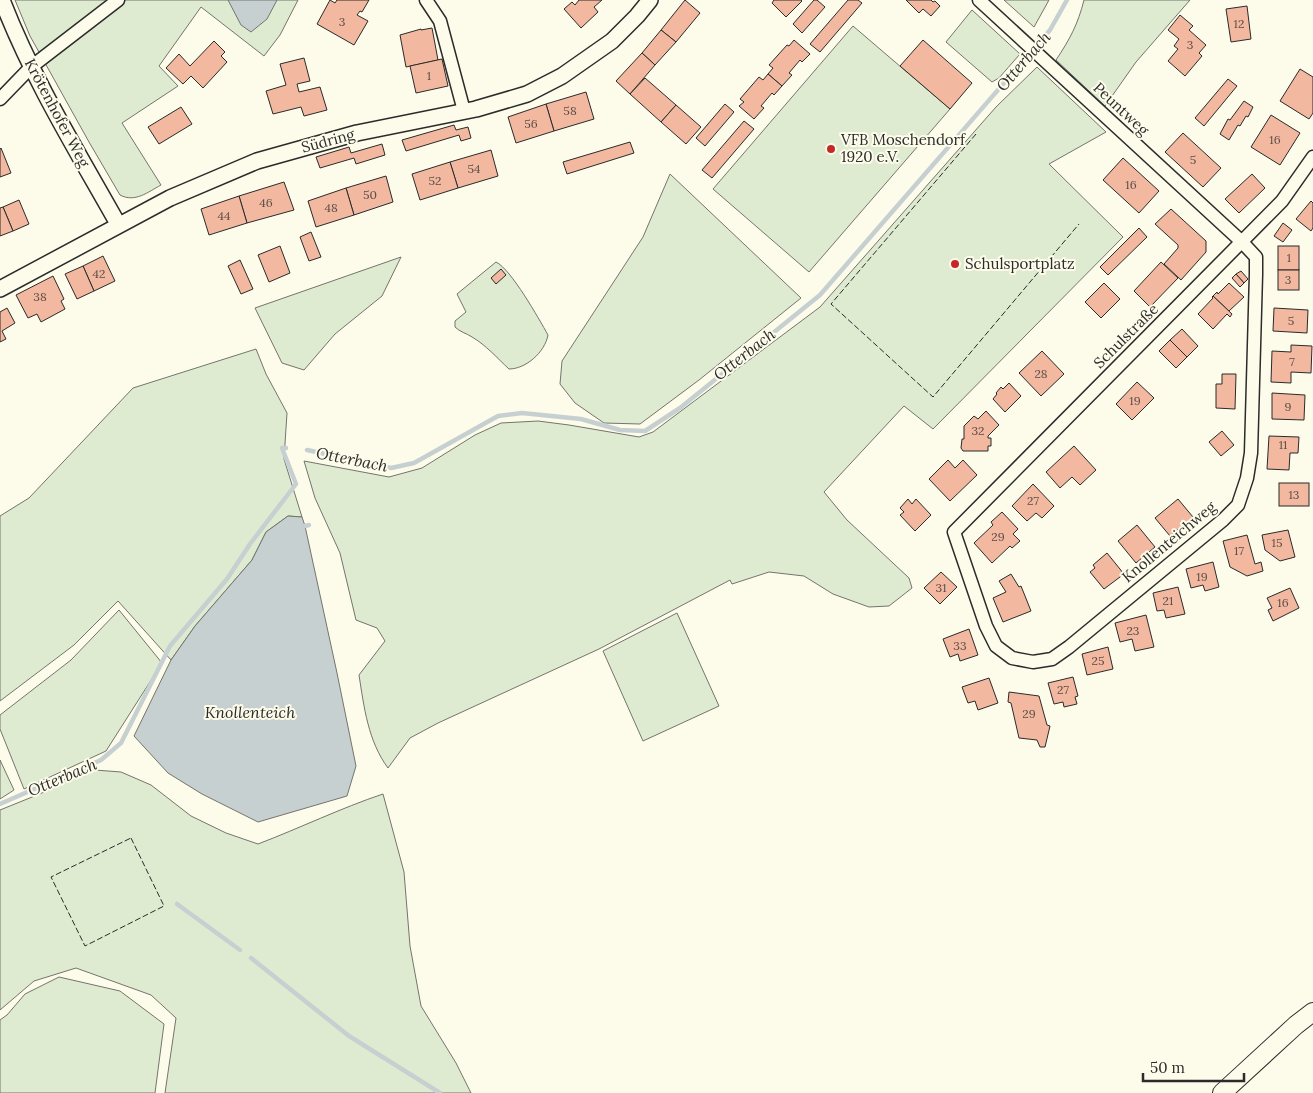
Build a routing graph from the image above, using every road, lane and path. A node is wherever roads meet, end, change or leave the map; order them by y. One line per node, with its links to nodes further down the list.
1 (2, 0): 6 (street, Krötenhofer Weg)
2 (118, 0): 6 (street)
3 (426, 0): 8 (street)
4 (650, 0): 8 (street, Südring)
5 (979, 0): 11 (street, Peuntweg)
6 (32, 67): 7 (street); 10 (street, Krötenhofer Weg)
7 (0, 99)
8 (464, 111): 10 (street, Südring)
9 (1313, 156): 11 (street, Schulstraße)
10 (118, 224): 12 (street, Südring)
11 (1242, 242): 13 (street, Schulstraße); 13 (street, Knollenteichweg)
12 (0, 289)
13 (954, 532)
14 (1313, 1012): 15 (main road)
15 (1222, 1093)

